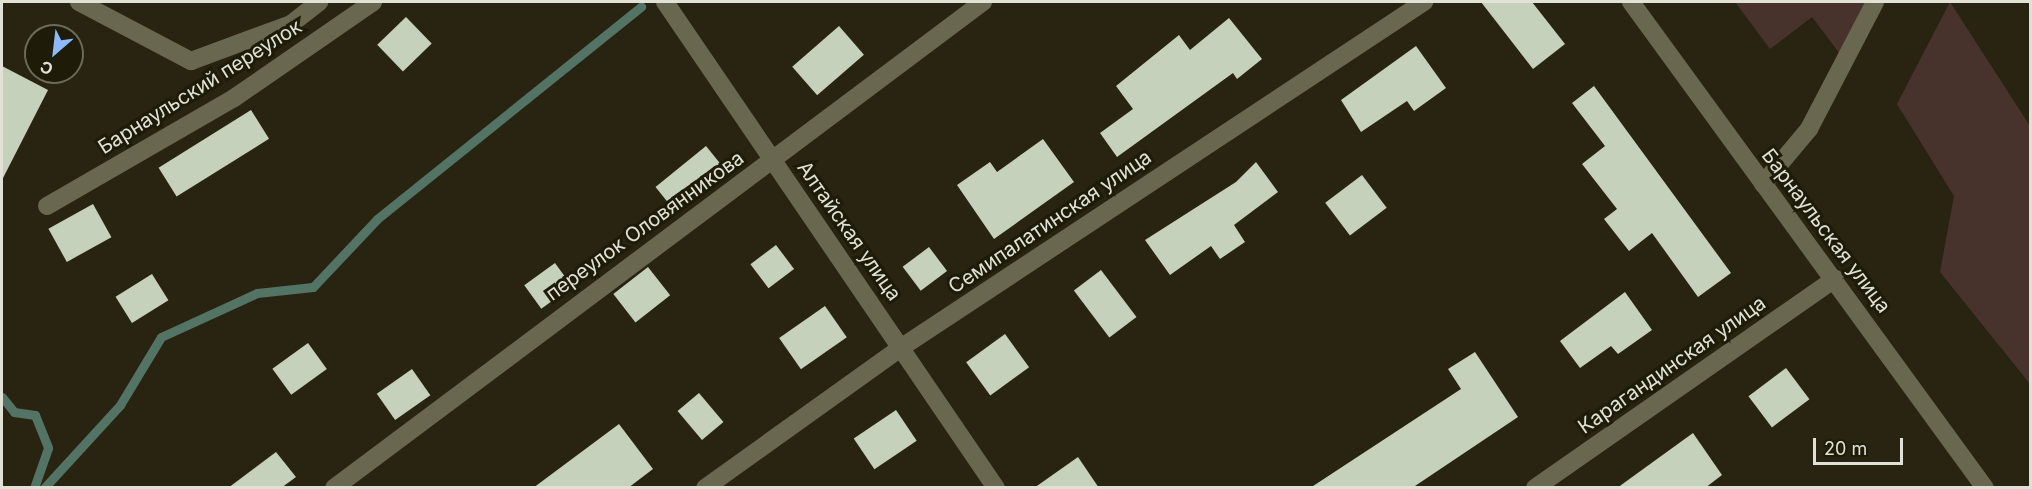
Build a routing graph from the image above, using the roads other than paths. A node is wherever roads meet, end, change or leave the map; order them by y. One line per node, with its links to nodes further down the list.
1 (79, 2): 2 (street)
2 (319, 2)
3 (373, 2): 11 (street, Барнаульский переулок)
4 (665, 2): 9 (street, Алтайская улица)
5 (983, 2): 9 (street, переулок Оловянникова)
6 (1424, 2): 13 (street, Семипалатинская улица)
7 (1631, 2): 10 (street, Барнаульская улица)
8 (1875, 2): 10 (street)
9 (773, 161): 13 (street, Алтайская улица); 14 (street, переулок Оловянникова)
10 (1763, 184): 12 (street, Барнаульская улица)
11 (47, 206)
12 (1835, 279): 17 (street, Карагандинская улица); 18 (street, Барнаульская улица)
13 (902, 347): 15 (street, Семипалатинская улица); 16 (street, Алтайская улица)
14 (334, 488)
15 (705, 488)
16 (996, 488)
17 (1535, 488)
18 (1985, 488)

